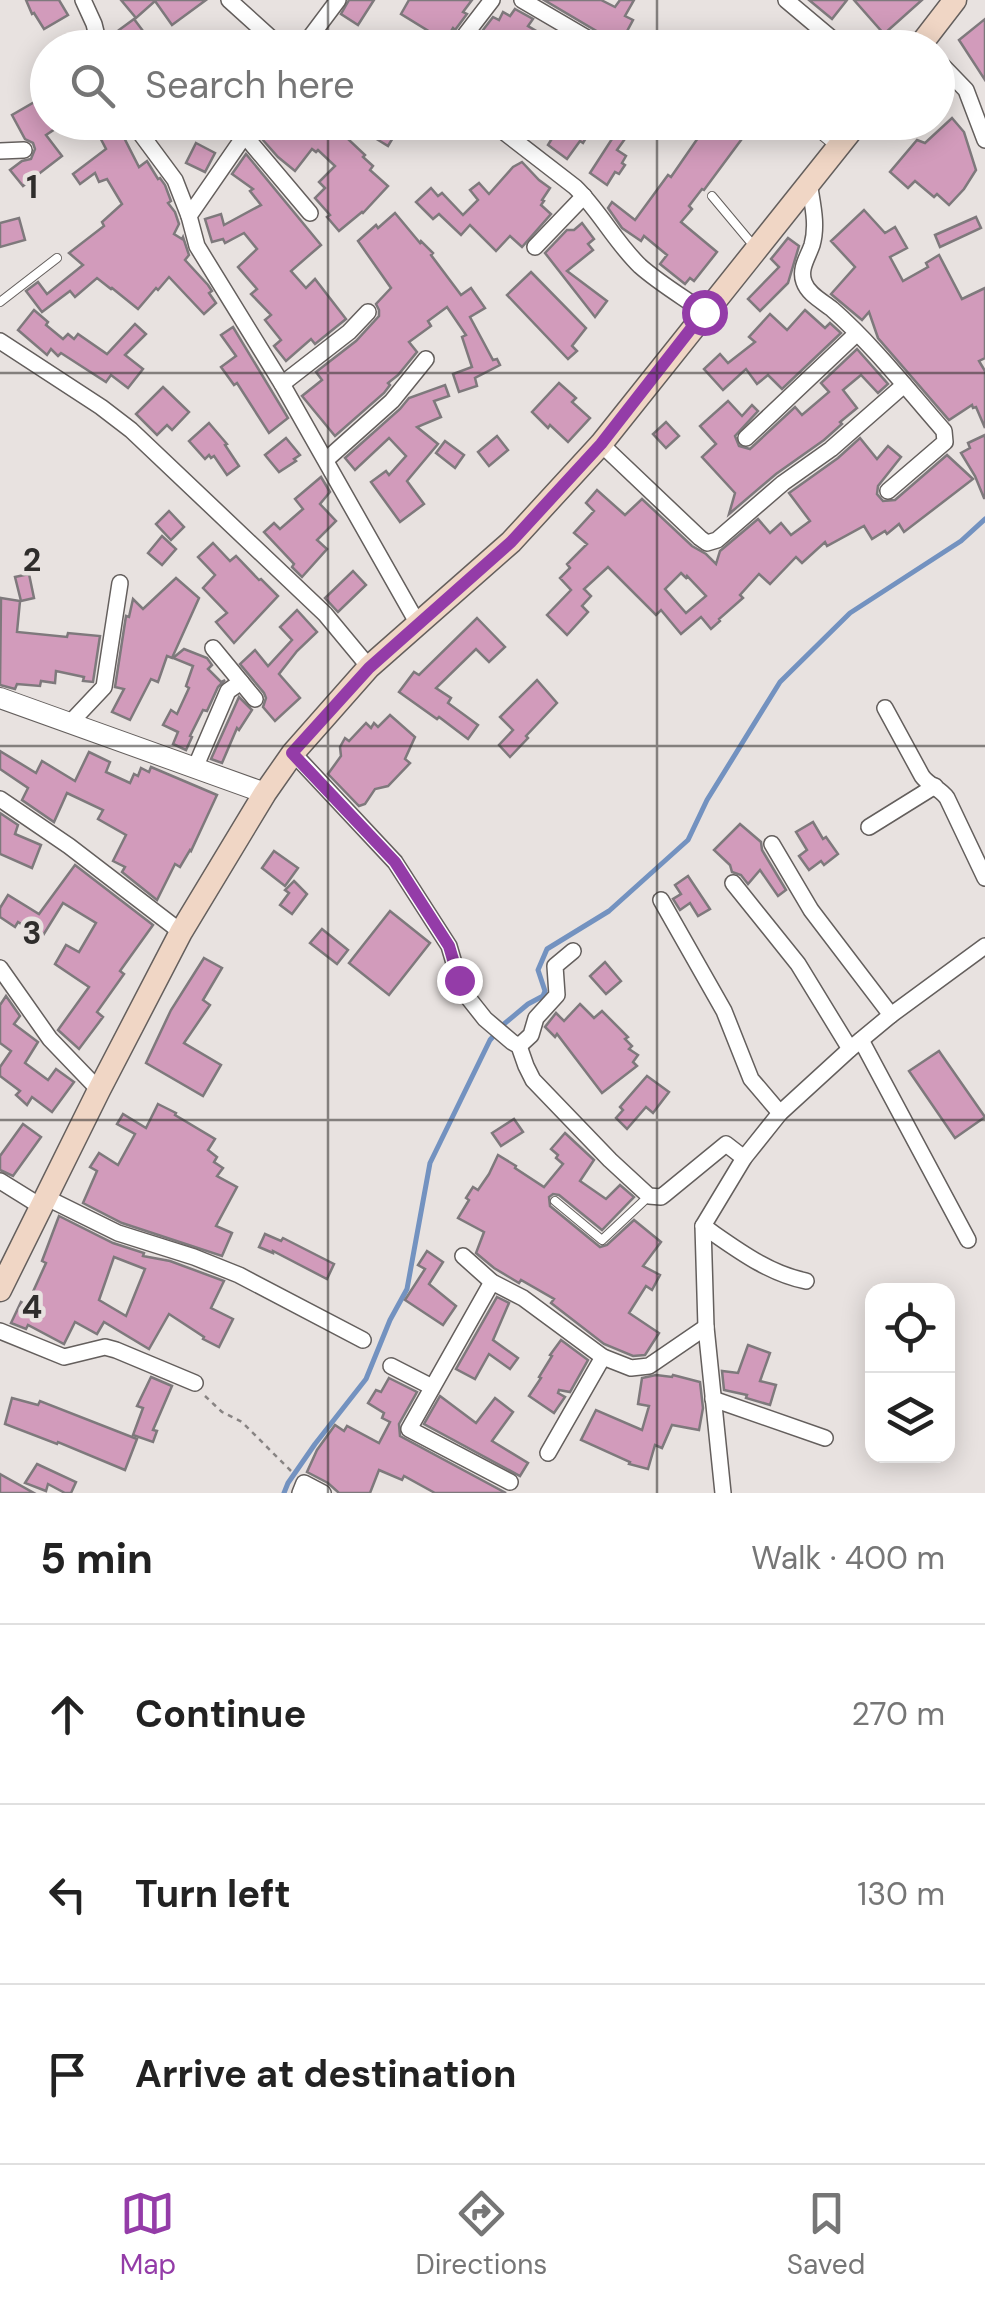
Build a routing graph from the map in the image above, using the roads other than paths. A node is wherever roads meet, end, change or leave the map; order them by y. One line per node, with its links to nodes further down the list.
1 (82, 0): 8 (street)
2 (229, 0): 9 (street)
3 (338, 0): 10 (street)
4 (492, 0): 11 (street)
5 (522, 0): 12 (street)
6 (786, 0): 13 (street)
7 (953, 0): 14 (main road)
8 (96, 30)
9 (262, 30)
10 (316, 30)
11 (469, 30)
12 (573, 30)
13 (822, 30)
14 (936, 30)
15 (955, 79): 22 (street)
16 (145, 140): 30 (street)
17 (241, 140): 30 (street)
18 (257, 140): 29 (street)
19 (514, 140): 27 (street)
20 (827, 140): 23 (lane)
21 (843, 140): 23 (main road)
22 (985, 140)
23 (837, 148): 26 (main road)
24 (24, 150): 25 (street)
25 (0, 151)
26 (809, 182): 32 (main road); 37 (street)
27 (584, 196): 31 (street); 36 (street)
28 (712, 196): 32 (lane)
29 (310, 213)
30 (188, 216): 40 (street)
31 (536, 247)
32 (756, 249): 36 (main road)
33 (57, 258): 34 (lane)
34 (0, 302)
35 (368, 312): 40 (street)
36 (704, 312): 43 (main road)
37 (856, 334): 41 (street); 42 (street)
38 (0, 341): 49 (street)
39 (426, 359): 44 (street)
40 (282, 384): 44 (street)
41 (904, 385): 43 (street); 45 (street)
42 (746, 438)
43 (601, 444): 47 (main road)
44 (326, 460): 47 (street)
45 (888, 491)
46 (120, 583): 54 (street)
47 (418, 624): 49 (main road)
48 (212, 648): 50 (street)
49 (369, 668): 55 (main road)
50 (241, 682): 52 (street); 56 (street)
51 (0, 698): 54 (street)
52 (255, 700)
53 (885, 708): 57 (street)
54 (70, 723): 56 (street)
55 (292, 753): 58 (main road); 71 (street)
56 (195, 768): 58 (street)
57 (935, 786): 60 (street); 62 (street)
58 (265, 793): 65 (main road)
59 (0, 799): 65 (street)
60 (869, 827)
61 (772, 844): 69 (street)
62 (985, 878)
63 (733, 883): 70 (street)
64 (660, 900): 73 (street)
65 (181, 932): 72 (main road)
66 (985, 946): 69 (street)
67 (573, 951): 71 (street)
68 (0, 968): 72 (street)
69 (891, 1015): 70 (street)
70 (855, 1044): 73 (street); 80 (street)
71 (520, 1046): 76 (street)
72 (99, 1090): 78 (main road)
73 (780, 1113): 74 (street)
74 (744, 1158): 76 (street); 79 (street)
75 (0, 1181): 78 (street)
76 (648, 1196): 77 (lane)
77 (555, 1201)
78 (44, 1202): 84 (main road); 87 (street)
79 (703, 1226): 82 (street); 85 (street)
80 (968, 1240)
81 (462, 1256): 83 (street)
82 (806, 1281)
83 (492, 1282): 88 (street); 91 (street)
84 (0, 1290)
85 (706, 1327): 88 (street); 92 (street)
86 (0, 1331): 90 (street)
87 (363, 1340)
88 (603, 1357): 94 (street)
89 (390, 1366): 91 (street)
90 (195, 1383)
91 (432, 1387): 95 (street)
92 (713, 1399): 93 (street); 98 (street)
93 (825, 1438)
94 (548, 1453)
95 (510, 1482)
96 (299, 1486): 97 (street)
97 (323, 1493)
98 (723, 1493)

